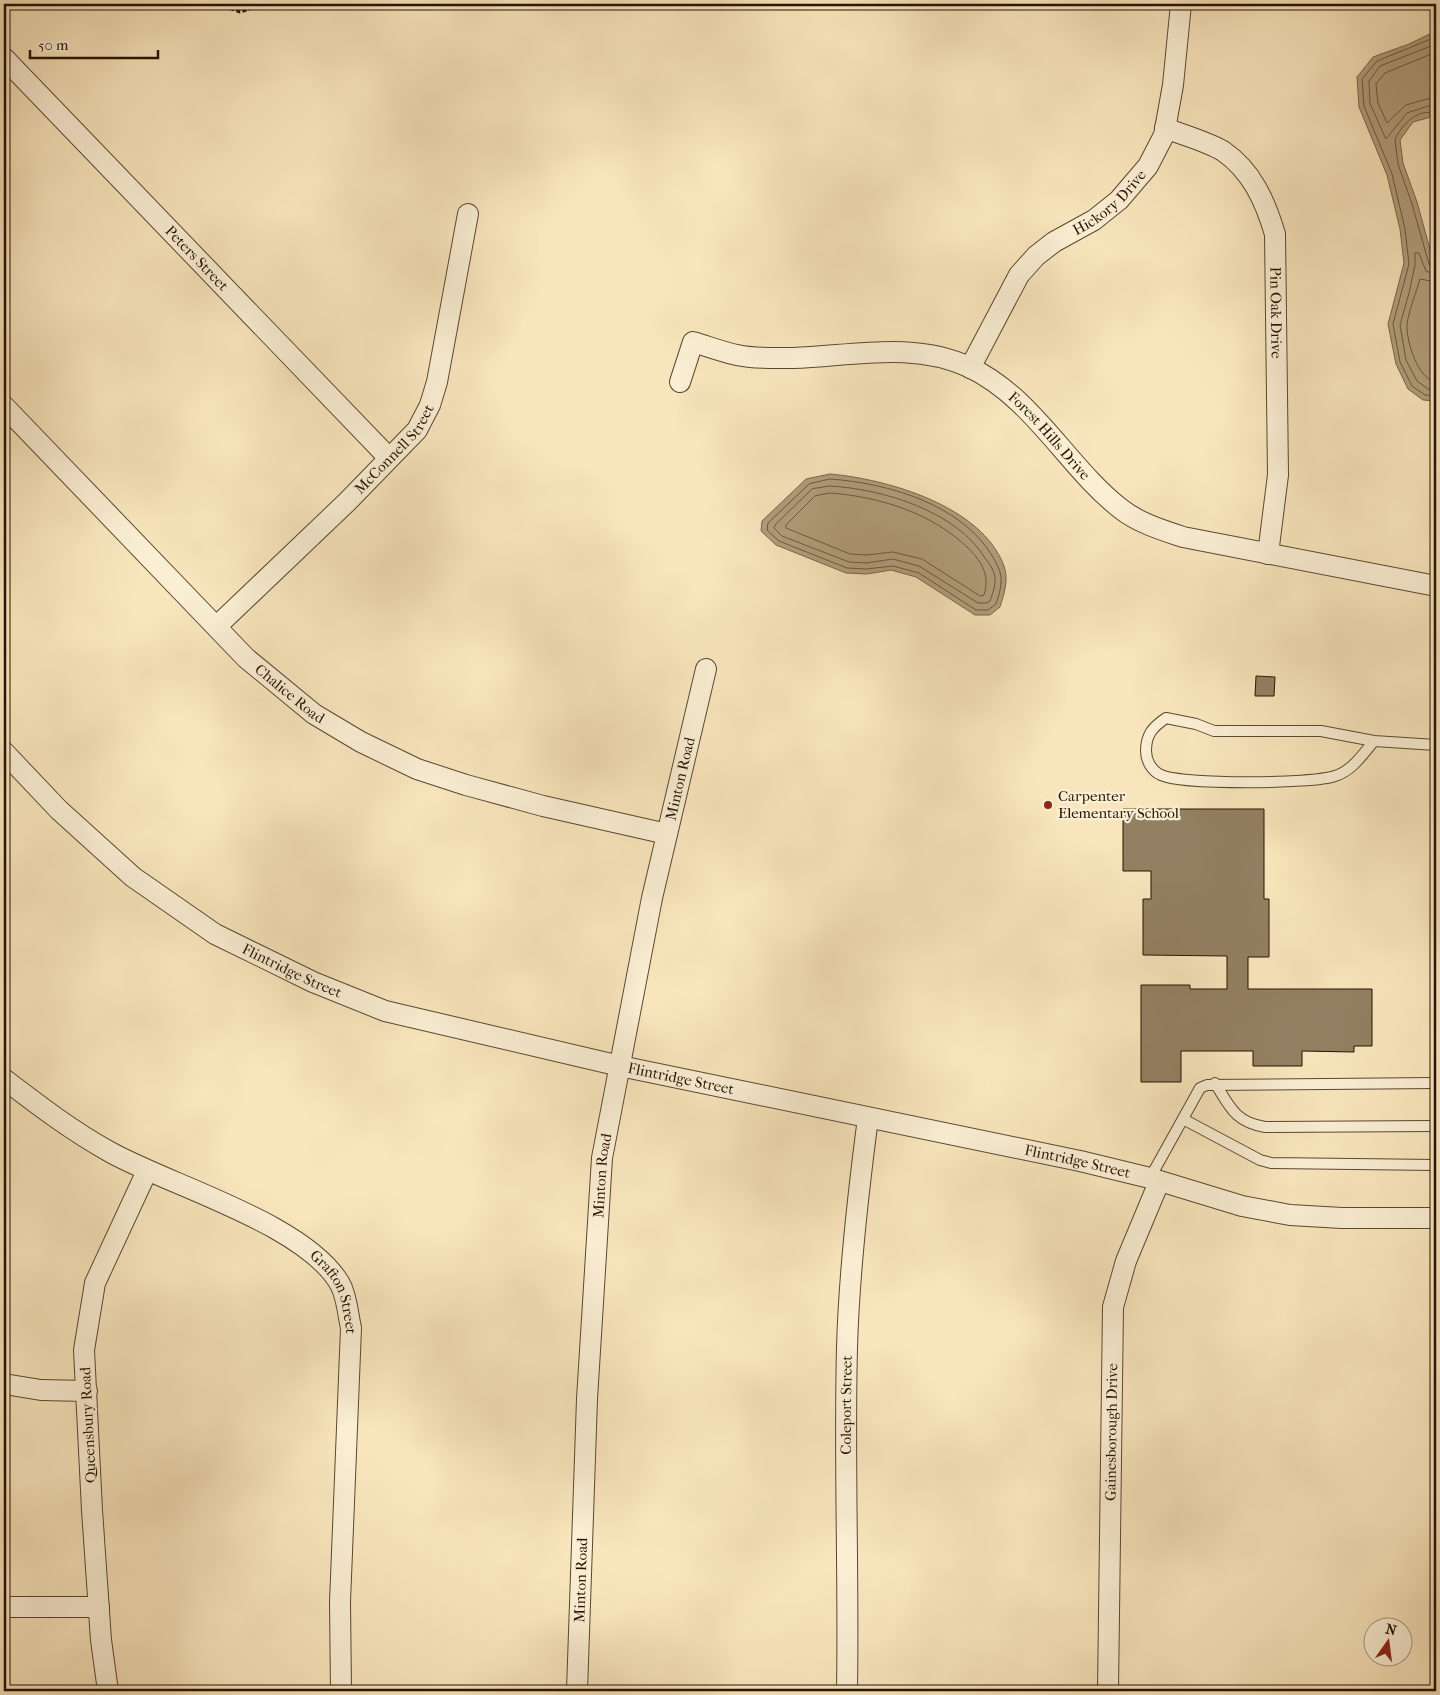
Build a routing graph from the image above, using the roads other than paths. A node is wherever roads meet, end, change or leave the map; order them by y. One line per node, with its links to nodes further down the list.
1 (1182, 4): 3 (street, Hickory Drive)
2 (4, 58): 8 (street, Peters Street)
3 (1166, 128): 5 (street, Hickory Drive); 9 (street, Pin Oak Drive)
4 (468, 214): 8 (street, McConnell Street)
5 (970, 368): 6 (street, Forest Hills Drive); 9 (street, Forest Hills Drive)
6 (680, 382)
7 (4, 406): 11 (street, Chalice Road)
8 (388, 458): 11 (street, McConnell Street)
9 (1268, 554): 10 (street, Forest Hills Drive)
10 (1436, 586)
11 (217, 626): 16 (street, Chalice Road)
12 (706, 669): 16 (street, Minton Road)
13 (1374, 741): 13 (lane); 14 (lane)
14 (1436, 745)
15 (4, 752): 17 (street, Flintridge Street)
16 (667, 834): 17 (street, Minton Road)
17 (620, 1066): 21 (street, Flintridge Street); 34 (street, Minton Road)
18 (4, 1079): 25 (street, Grafton Street)
19 (1215, 1083): 20 (lane); 22 (lane); 23 (lane)
20 (1436, 1083)
21 (868, 1118): 26 (street, Flintridge Street); 35 (street, Coleport Street)
22 (1183, 1119): 24 (lane); 26 (lane)
23 (1436, 1126)
24 (1436, 1165)
25 (147, 1171): 29 (street, Queensbury Road); 33 (street, Grafton Street)
26 (1154, 1180): 27 (street, Flintridge Street); 36 (street, Gainesborough Drive)
27 (1436, 1218)
28 (4, 1384): 29 (street)
29 (87, 1390): 31 (street, Queensbury Road)
30 (4, 1607): 31 (street)
31 (99, 1607): 32 (street, Queensbury Road)
32 (108, 1691)
33 (341, 1691)
34 (577, 1691)
35 (847, 1691)
36 (1108, 1691)

